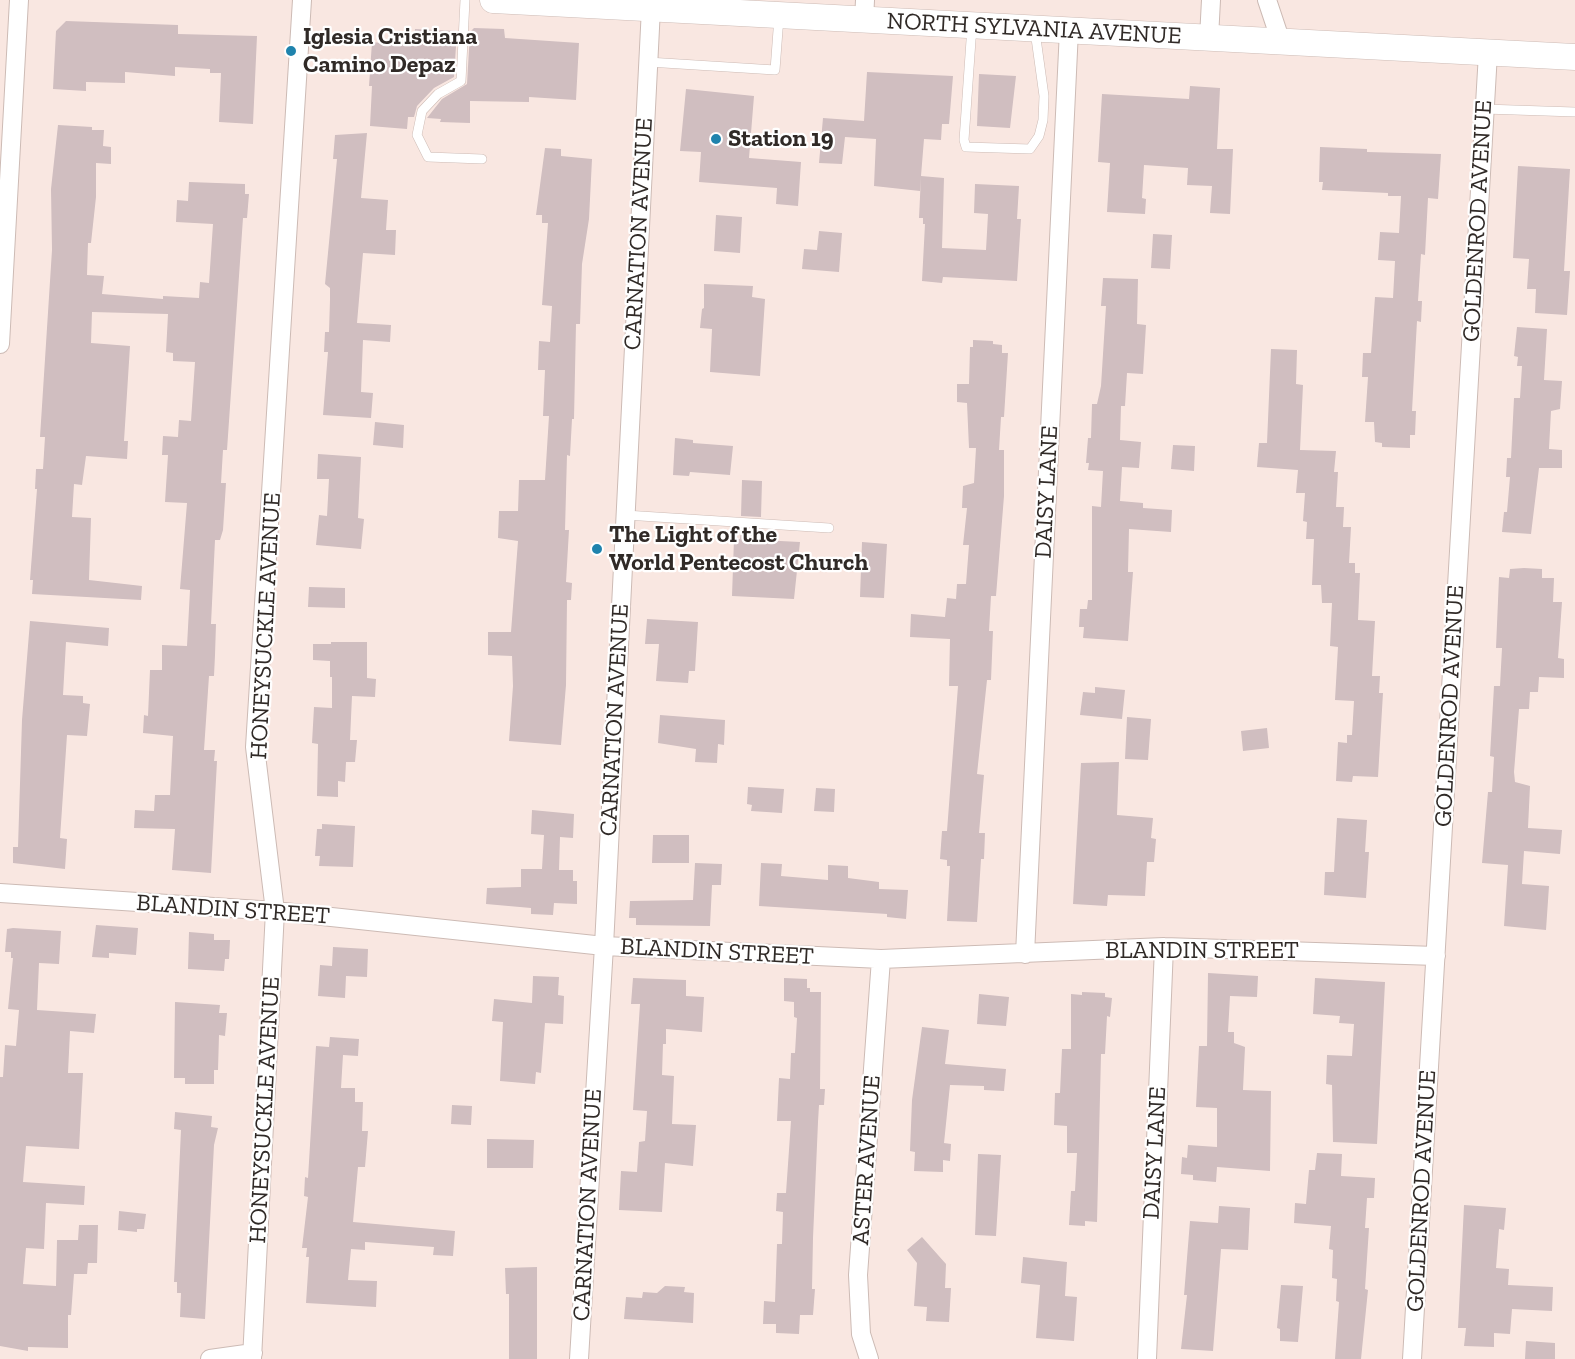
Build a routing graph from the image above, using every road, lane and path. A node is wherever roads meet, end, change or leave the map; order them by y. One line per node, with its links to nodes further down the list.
1 (19, 0): 21 (street)
2 (302, 0): 25 (street, HONEYSUCKLE AVENUE)
3 (465, 0): 20 (lane)
4 (493, 0): 7 (main road, NORTH SYLVANIA AVENUE)
5 (1211, 0): 13 (street)
6 (1267, 0): 14 (street)
7 (651, 8): 9 (main road, NORTH SYLVANIA AVENUE); 17 (street, CARNATION AVENUE)
8 (864, 10): 9 (main road, NORTH SYLVANIA AVENUE); 10 (main road, NORTH SYLVANIA AVENUE)
9 (779, 15): 17 (lane)
10 (972, 25): 11 (main road, NORTH SYLVANIA AVENUE); 11 (lane)
11 (1035, 29): 12 (main road, NORTH SYLVANIA AVENUE)
12 (1069, 30): 13 (main road, NORTH SYLVANIA AVENUE); 28 (street, DAISY LANE)
13 (1209, 38): 14 (main road, NORTH SYLVANIA AVENUE)
14 (1281, 42): 15 (main road, NORTH SYLVANIA AVENUE)
15 (1488, 53): 16 (main road, NORTH SYLVANIA AVENUE); 18 (street, GOLDENROD AVENUE)
16 (1575, 57)
17 (648, 62): 22 (street, CARNATION AVENUE)
18 (1484, 109): 19 (lane); 29 (street, GOLDENROD AVENUE)
19 (1575, 112)
20 (482, 159)
21 (0, 344)
22 (625, 515): 23 (lane); 26 (street, CARNATION AVENUE)
23 (829, 528)
24 (0, 893): 25 (street, BLANDIN STREET)
25 (275, 911): 26 (street, BLANDIN STREET); 31 (street, HONEYSUCKLE AVENUE)
26 (604, 946): 30 (street, BLANDIN STREET); 33 (street, CARNATION AVENUE)
27 (1164, 947): 28 (street, BLANDIN STREET); 29 (street, BLANDIN STREET); 35 (street, DAISY LANE)
28 (1025, 954): 30 (street, BLANDIN STREET)
29 (1436, 956): 36 (street, GOLDENROD AVENUE)
30 (881, 959): 34 (street, ASTER AVENUE)
31 (252, 1356): 32 (street)
32 (210, 1359)
33 (579, 1359)
34 (869, 1359)
35 (1147, 1359)
36 (1412, 1359)

